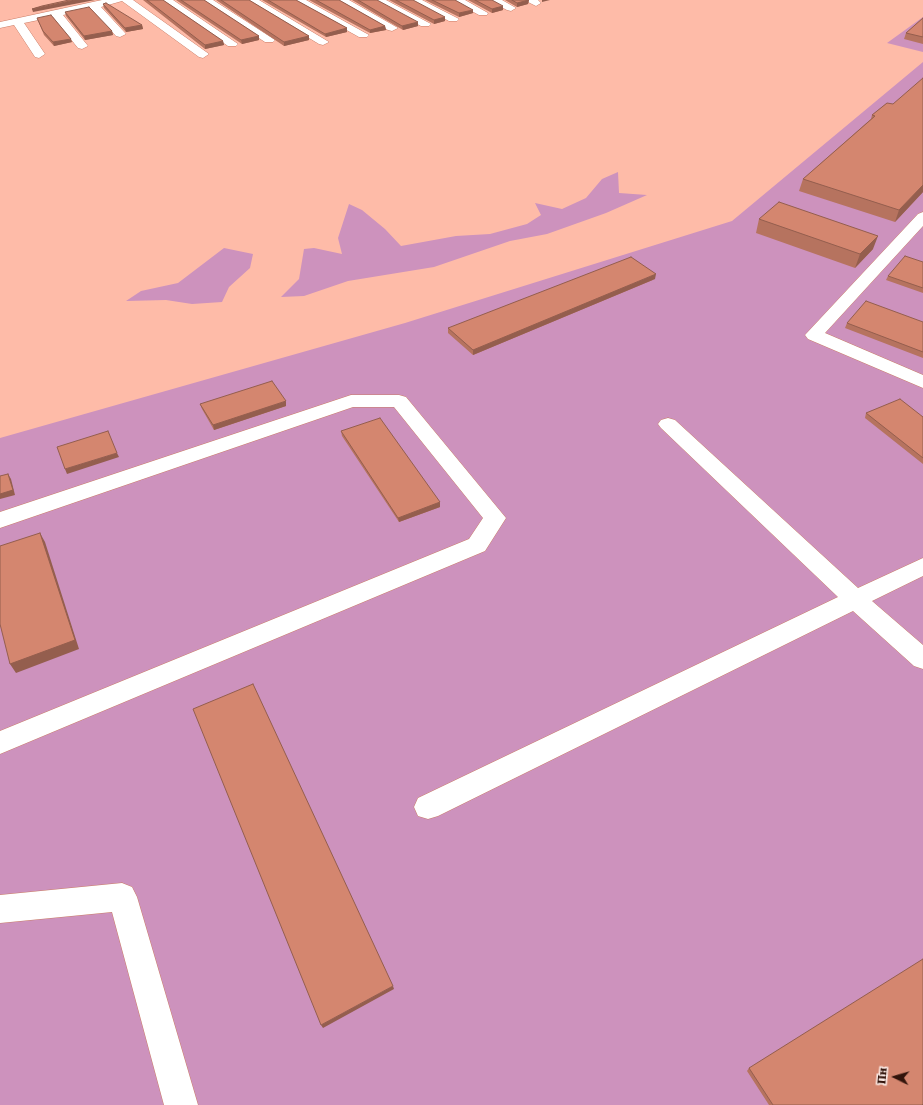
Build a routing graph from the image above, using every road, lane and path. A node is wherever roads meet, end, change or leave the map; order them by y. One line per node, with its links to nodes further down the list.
1 (117, 0): 12 (lane)
2 (126, 0): 28 (lane)
3 (166, 0): 25 (lane)
4 (206, 0): 23 (lane)
5 (251, 0): 24 (lane)
6 (298, 0): 22 (lane)
7 (341, 0): 20 (lane)
8 (378, 0): 18 (lane)
9 (414, 0): 16 (lane)
10 (456, 0): 15 (lane)
11 (493, 0): 13 (lane)
12 (93, 5): 14 (lane); 21 (lane)
13 (512, 8)
14 (56, 13): 17 (lane); 26 (lane)
15 (484, 13)
16 (453, 19)
17 (17, 21): 19 (lane); 27 (lane)
18 (425, 24)
19 (0, 25)
20 (392, 28)
21 (120, 34)
22 (363, 36)
23 (269, 40)
24 (323, 42)
25 (232, 44)
26 (82, 46)
27 (39, 54)
28 (203, 54)
29 (923, 217): 30 (lane)
30 (923, 382)
31 (668, 424): 34 (lane)
32 (0, 520): 36 (lane)
33 (923, 566): 34 (lane)
34 (855, 599): 35 (lane); 37 (lane)
35 (923, 659)
36 (0, 742)
37 (428, 807)
38 (0, 909): 39 (lane)
39 (181, 1105)

